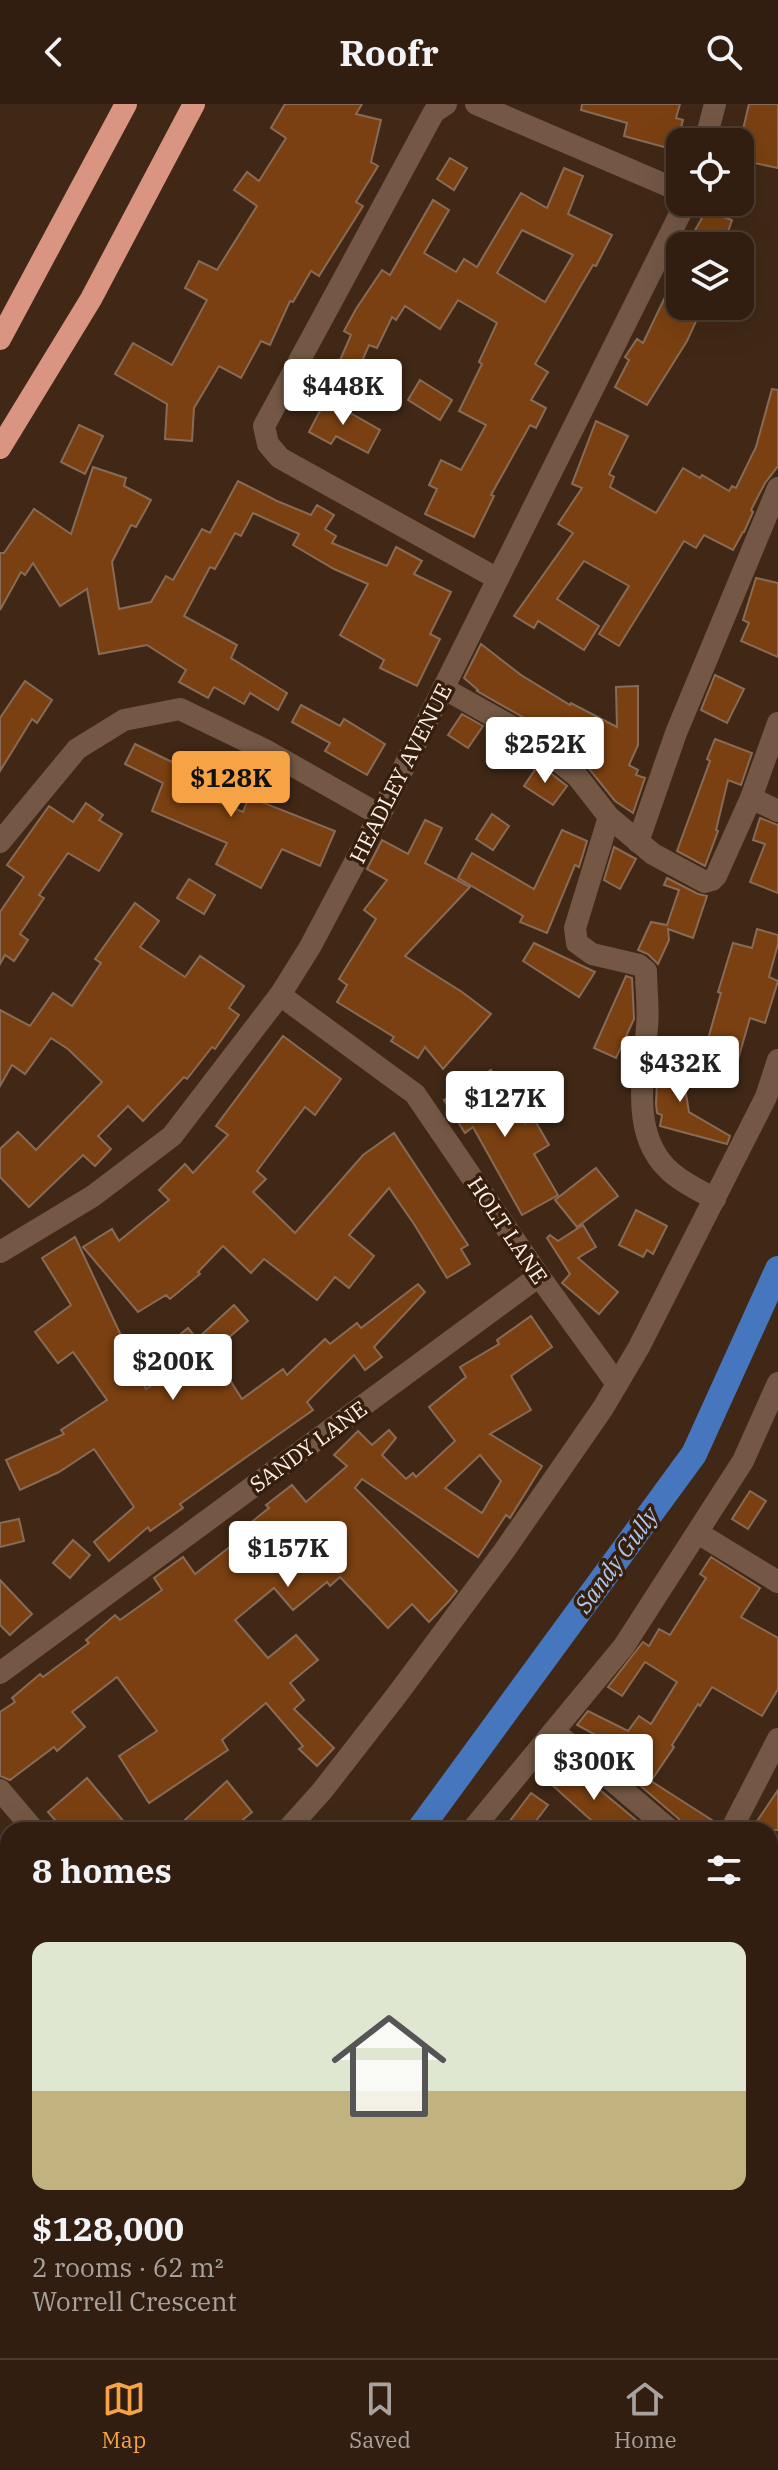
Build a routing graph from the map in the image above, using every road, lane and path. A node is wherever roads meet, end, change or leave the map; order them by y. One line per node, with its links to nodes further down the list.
1 (126, 104): 9 (highway)
2 (194, 104): 10 (highway)
3 (446, 104): 12 (street)
4 (476, 104): 7 (street)
5 (715, 104): 6 (street)
6 (709, 128)
7 (666, 185)
8 (679, 216): 12 (street, HEADLEY AVENUE)
9 (0, 339)
10 (0, 448)
11 (778, 488): 20 (street)
12 (498, 579): 13 (street, HEADLEY AVENUE)
13 (443, 688): 17 (street, HEADLEY AVENUE); 18 (street)
14 (778, 723): 15 (street)
15 (751, 798): 16 (street); 20 (street)
16 (778, 811)
17 (380, 815): 19 (street); 21 (street, HEADLEY AVENUE)
18 (609, 817): 20 (street); 23 (street)
19 (0, 842)
20 (638, 842)
21 (280, 995): 24 (street, HEADLEY AVENUE); 25 (street, HOLT LANE)
22 (778, 1060): 23 (street)
23 (715, 1199): 27 (street)
24 (0, 1252)
25 (539, 1276): 27 (street, HOLT LANE); 30 (street, SANDY LANE)
26 (778, 1383): 28 (street)
27 (617, 1384): 35 (street)
28 (698, 1533): 29 (street); 31 (street)
29 (778, 1582)
30 (0, 1673)
31 (554, 1731): 36 (street); 37 (street)
32 (778, 1739): 38 (street)
33 (0, 1790): 34 (street)
34 (27, 1822)
35 (294, 1822)
36 (479, 1822)
37 (661, 1822)
38 (735, 1822)

